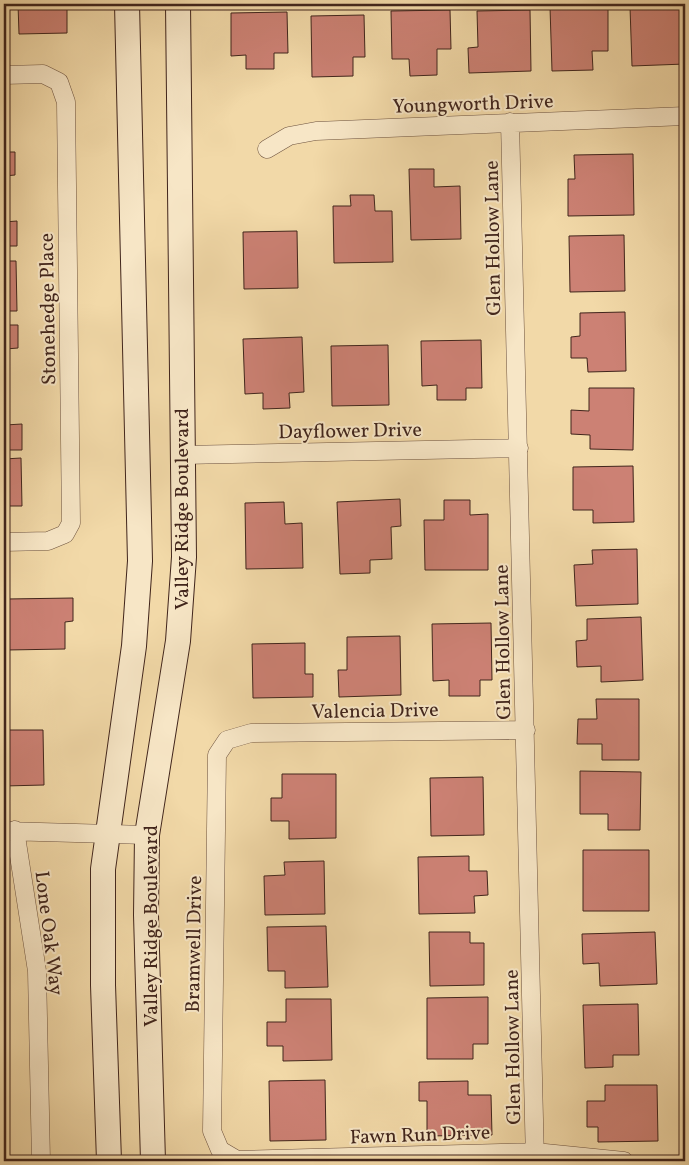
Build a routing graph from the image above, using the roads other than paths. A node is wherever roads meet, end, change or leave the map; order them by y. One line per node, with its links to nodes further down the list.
1 (126, 4): 13 (main road, Valley Ridge Boulevard)
2 (178, 4): 8 (main road, Valley Ridge Boulevard)
3 (4, 75): 9 (street, Stonehedge Place)
4 (685, 116): 5 (street, Youngworth Drive)
5 (510, 122): 6 (street, Youngworth Drive); 7 (street, Glen Hollow Lane)
6 (267, 149)
7 (519, 448): 8 (street, Dayflower Drive); 10 (street, Glen Hollow Lane)
8 (182, 455): 14 (main road, Valley Ridge Boulevard)
9 (4, 542)
10 (526, 730): 11 (street, Valencia Drive); 16 (street, Glen Hollow Lane)
11 (227, 740): 15 (street, Bramwell Drive)
12 (9, 831): 13 (street); 17 (street, Lone Oak Way)
13 (107, 833): 14 (street); 18 (main road, Valley Ridge Boulevard)
14 (147, 834): 19 (main road, Valley Ridge Boulevard)
15 (220, 1150): 16 (street, Fawn Run Drive)
16 (535, 1157): 20 (street, Fawn Run Drive)
17 (41, 1161)
18 (109, 1161)
19 (153, 1161)
20 (624, 1161)

